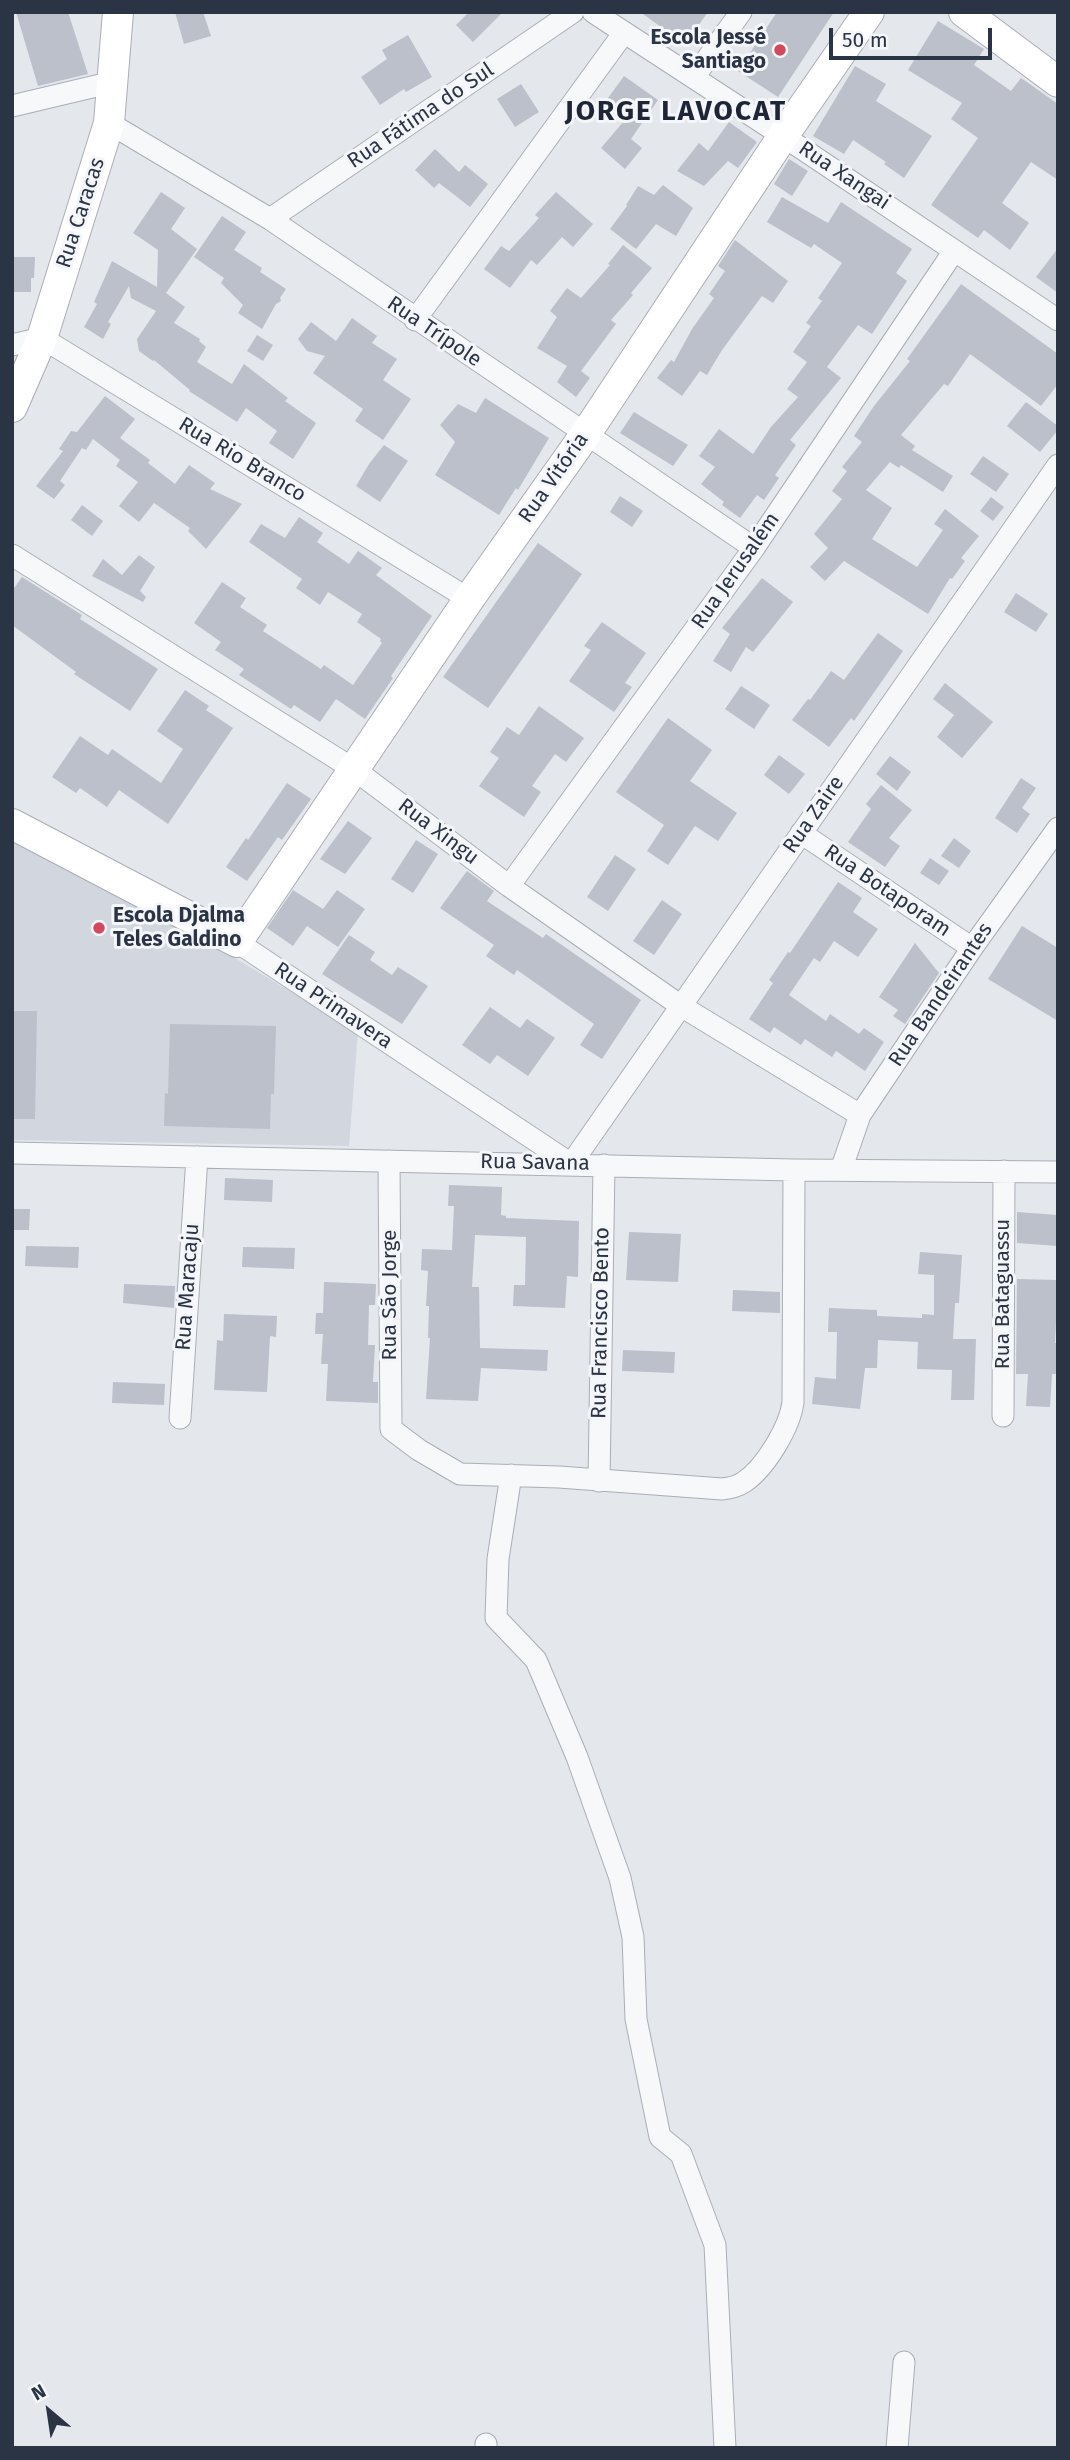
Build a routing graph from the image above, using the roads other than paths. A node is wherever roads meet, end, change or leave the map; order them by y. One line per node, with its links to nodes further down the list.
1 (118, 12): 9 (street, Rua Caracas)
2 (573, 12): 14 (street, Rua Fátima do Sul)
3 (593, 12): 7 (street, Rua Xangai)
4 (741, 12): 8 (street)
5 (869, 12): 13 (street, Rua Vitória)
6 (964, 12): 10 (street)
7 (623, 34): 8 (street, Rua Xangai); 16 (street)
8 (694, 77): 13 (street, Rua Xangai)
9 (113, 82): 11 (street); 12 (street, Rua Caracas)
10 (1058, 82)
11 (12, 106)
12 (109, 123): 14 (street, Rua Trípole); 18 (street, Rua Caracas)
13 (783, 135): 15 (street, Rua Xangai); 21 (street, Rua Vitória)
14 (270, 219): 16 (street, Rua Trípole)
15 (954, 251): 17 (street, Rua Xangai); 23 (street, Rua Jerusalém)
16 (415, 320): 21 (street, Rua Trípole)
17 (1058, 320)
18 (42, 338): 19 (street); 20 (street, Rua Caracas); 25 (street, Rua Rio Branco)
19 (12, 345)
20 (12, 407)
21 (585, 435): 23 (street, Rua Trípole); 25 (street, Rua Vitória)
22 (1058, 465): 29 (street, Rua Zaire)
23 (754, 548): 30 (street, Rua Jerusalém)
24 (12, 555): 26 (street, Rua Xingu)
25 (469, 599): 26 (street, Rua Vitória)
26 (355, 770): 30 (street, Rua Xingu); 31 (street, Rua Vitória)
27 (12, 824): 31 (street, Rua Primavera)
28 (1058, 828): 32 (street, Rua Bandeirantes)
29 (801, 833): 32 (street, Rua Botaporam); 33 (street, Rua Zaire)
30 (509, 886): 33 (street, Rua Xingu)
31 (237, 942): 38 (street, Rua Primavera)
32 (972, 948): 34 (street, Rua Bandeirantes)
33 (681, 1006): 34 (street, Rua Xingu); 38 (street, Rua Zaire)
34 (860, 1115): 41 (street, Rua Bandeirantes)
35 (12, 1153): 36 (street, Rua Savana)
36 (197, 1157): 37 (street, Rua Savana); 45 (street, Rua Maracaju)
37 (389, 1161): 38 (street, Rua Savana); 46 (street, Rua São Jorge)
38 (571, 1164): 39 (street, Rua Savana)
39 (604, 1165): 40 (street, Rua Savana); 47 (street, Rua Francisco Bento)
40 (794, 1170): 41 (street, Rua Savana); 47 (street)
41 (841, 1170): 42 (street, Rua Savana)
42 (1004, 1171): 43 (street, Rua Savana); 44 (street, Rua Bataguassu)
43 (1058, 1172)
44 (1003, 1416)
45 (180, 1418)
46 (511, 1475): 47 (street); 49 (street)
47 (598, 1480)
48 (904, 2362): 50 (street)
49 (725, 2448)
50 (897, 2448)

